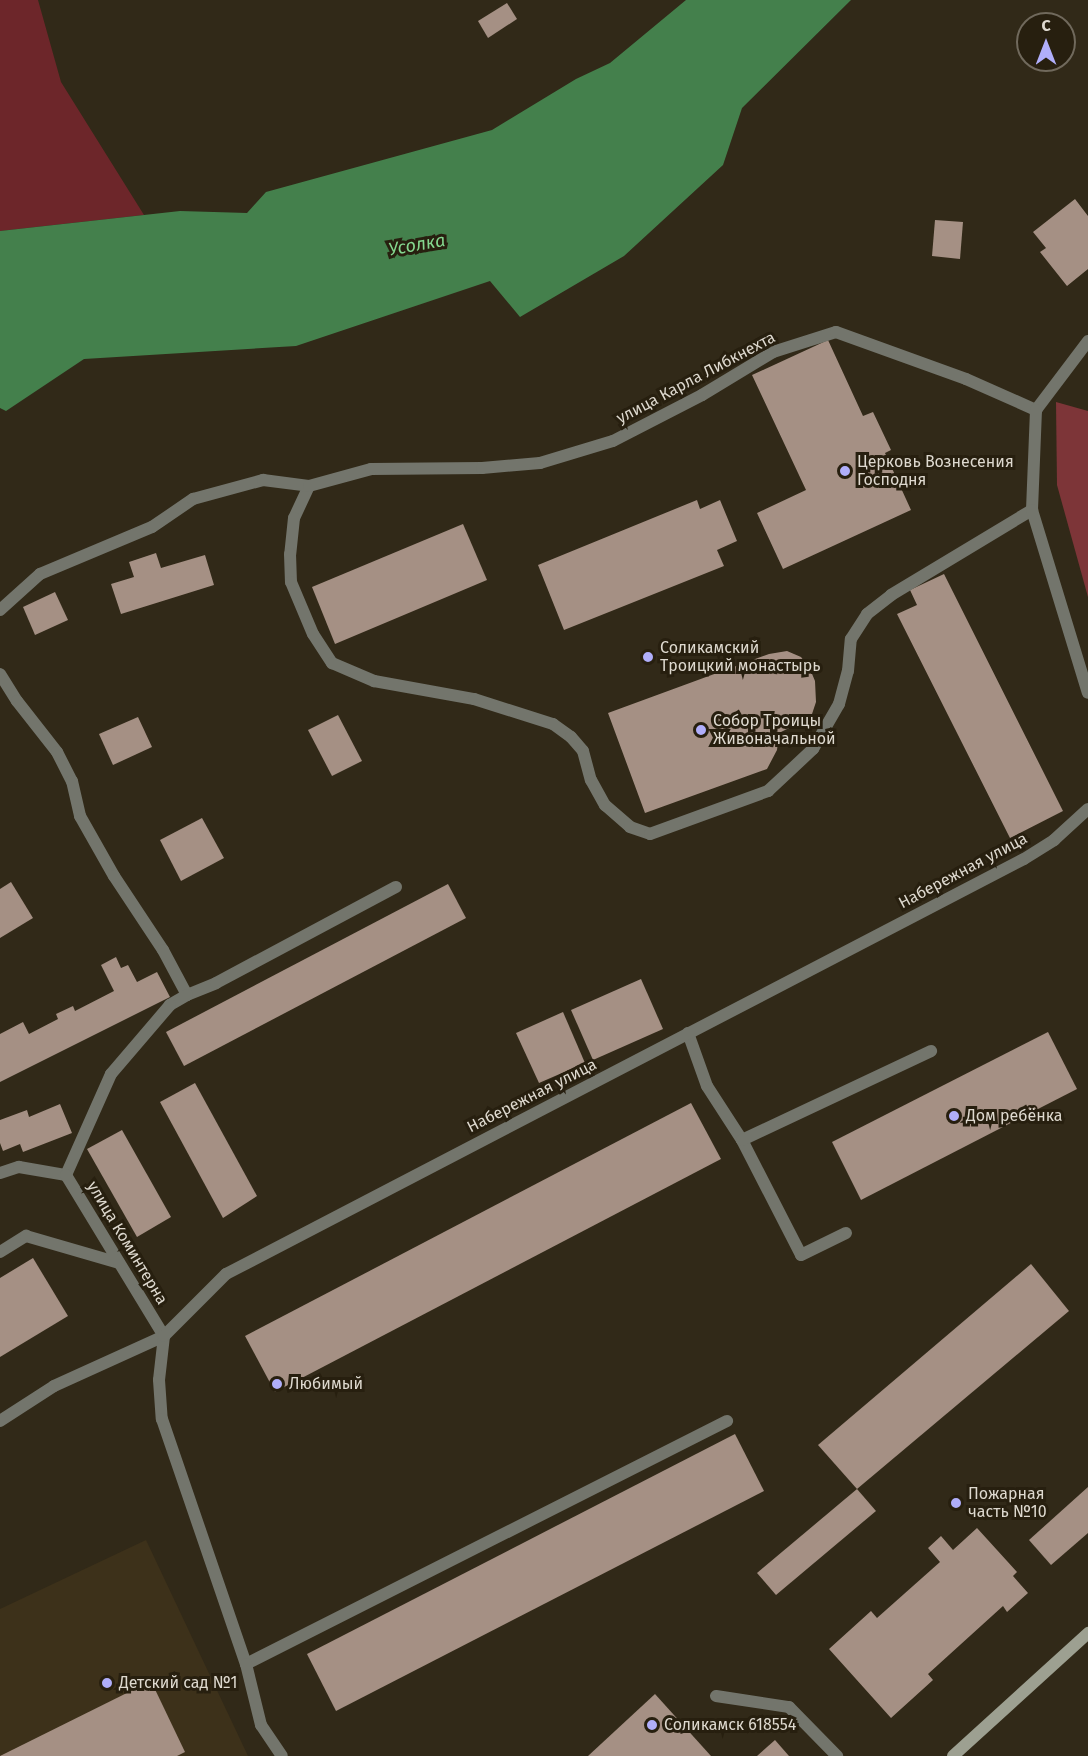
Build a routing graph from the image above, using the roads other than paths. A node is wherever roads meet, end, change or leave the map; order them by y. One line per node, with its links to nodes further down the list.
1 (1088, 341): 2 (street)
2 (1036, 410): 3 (street, улица Карла Либкнехта); 4 (street)
3 (309, 486): 4 (street); 5 (street, улица Карла Либкнехта)
4 (1032, 510): 7 (street)
5 (0, 610)
6 (0, 674): 10 (street)
7 (1088, 693)
8 (1088, 809): 11 (street, Набережная улица)
9 (396, 887): 10 (street, улица Коминтерна)
10 (187, 995): 15 (street, улица Коминтерна)
11 (688, 1033): 13 (street); 19 (street, Набережная улица)
12 (931, 1051): 13 (street)
13 (742, 1140): 16 (street)
14 (0, 1173): 15 (street)
15 (66, 1175): 18 (street, улица Коминтерна)
16 (846, 1233)
17 (0, 1252): 18 (street)
18 (119, 1263): 19 (street, улица Коминтерна)
19 (164, 1336): 20 (street, Набережная улица); 23 (street)
20 (0, 1421)
21 (727, 1421): 23 (street)
22 (1088, 1633): 27 (main road)
23 (246, 1664): 25 (street)
24 (716, 1696): 26 (street)
25 (282, 1756)
26 (837, 1756)
27 (953, 1756)

